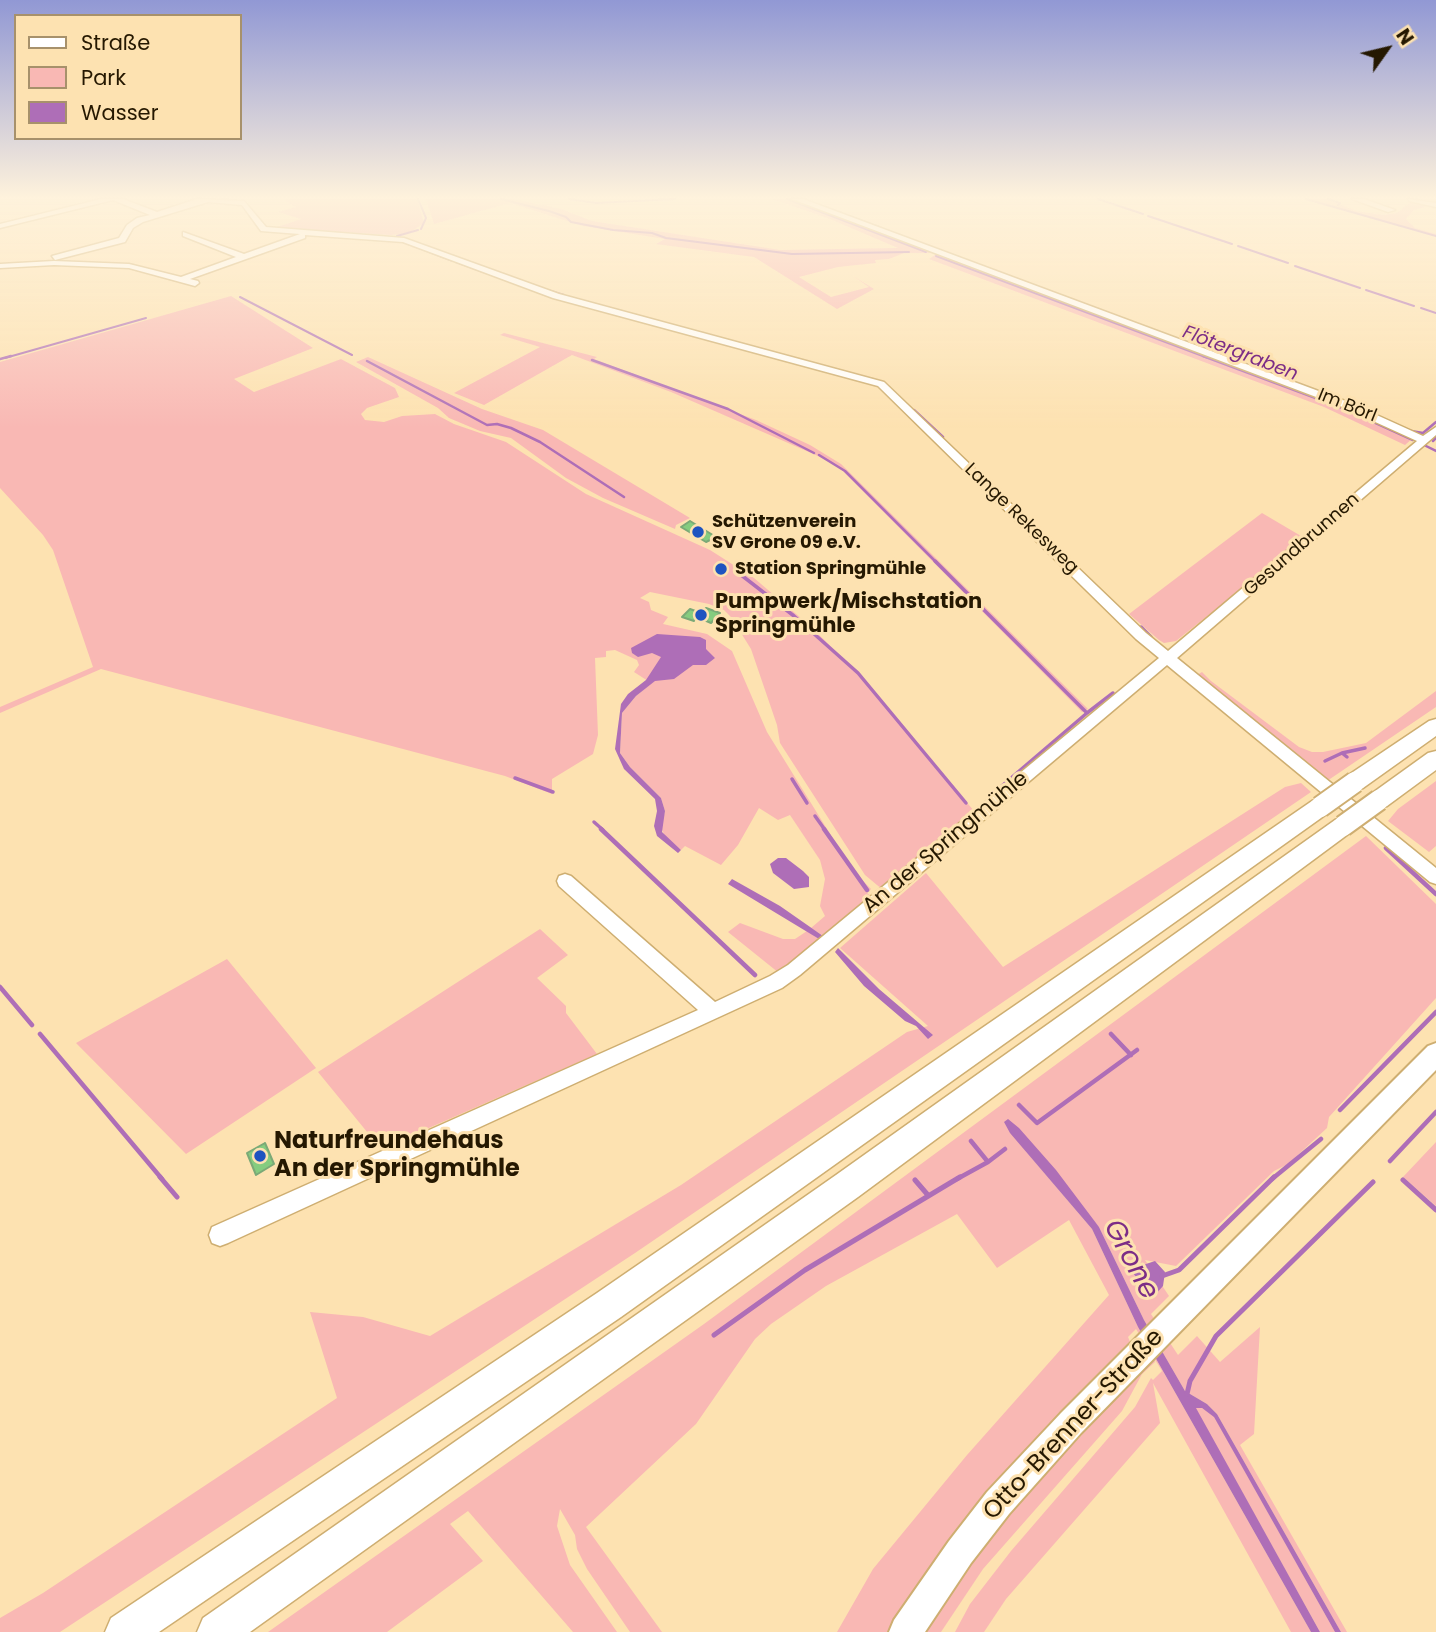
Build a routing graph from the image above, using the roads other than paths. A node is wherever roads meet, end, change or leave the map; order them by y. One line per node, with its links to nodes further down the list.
1 (170, 275): 5 (street)
2 (193, 275): 5 (street)
3 (499, 275): 9 (street, Lange Rekesweg)
4 (1000, 275): 8 (street, Im Börl)
5 (183, 279): 6 (street)
6 (195, 283)
7 (1436, 430): 8 (street, Gesundbrunnen)
8 (1423, 440): 9 (street, Gesundbrunnen)
9 (1169, 660): 13 (street, Lange Rekesweg); 15 (street, An der Springmühle)
10 (1436, 726): 12 (highway, bridge)
11 (1436, 759): 12 (highway, bridge)
12 (1332, 816): 18 (highway); 19 (highway)
13 (1436, 877)
14 (565, 881): 15 (street)
15 (713, 1012): 17 (street, An der Springmühle)
16 (1436, 1054): 20 (main road, Otto-Brenner-Straße)
17 (220, 1235)
18 (125, 1632)
19 (216, 1632)
20 (906, 1632)

